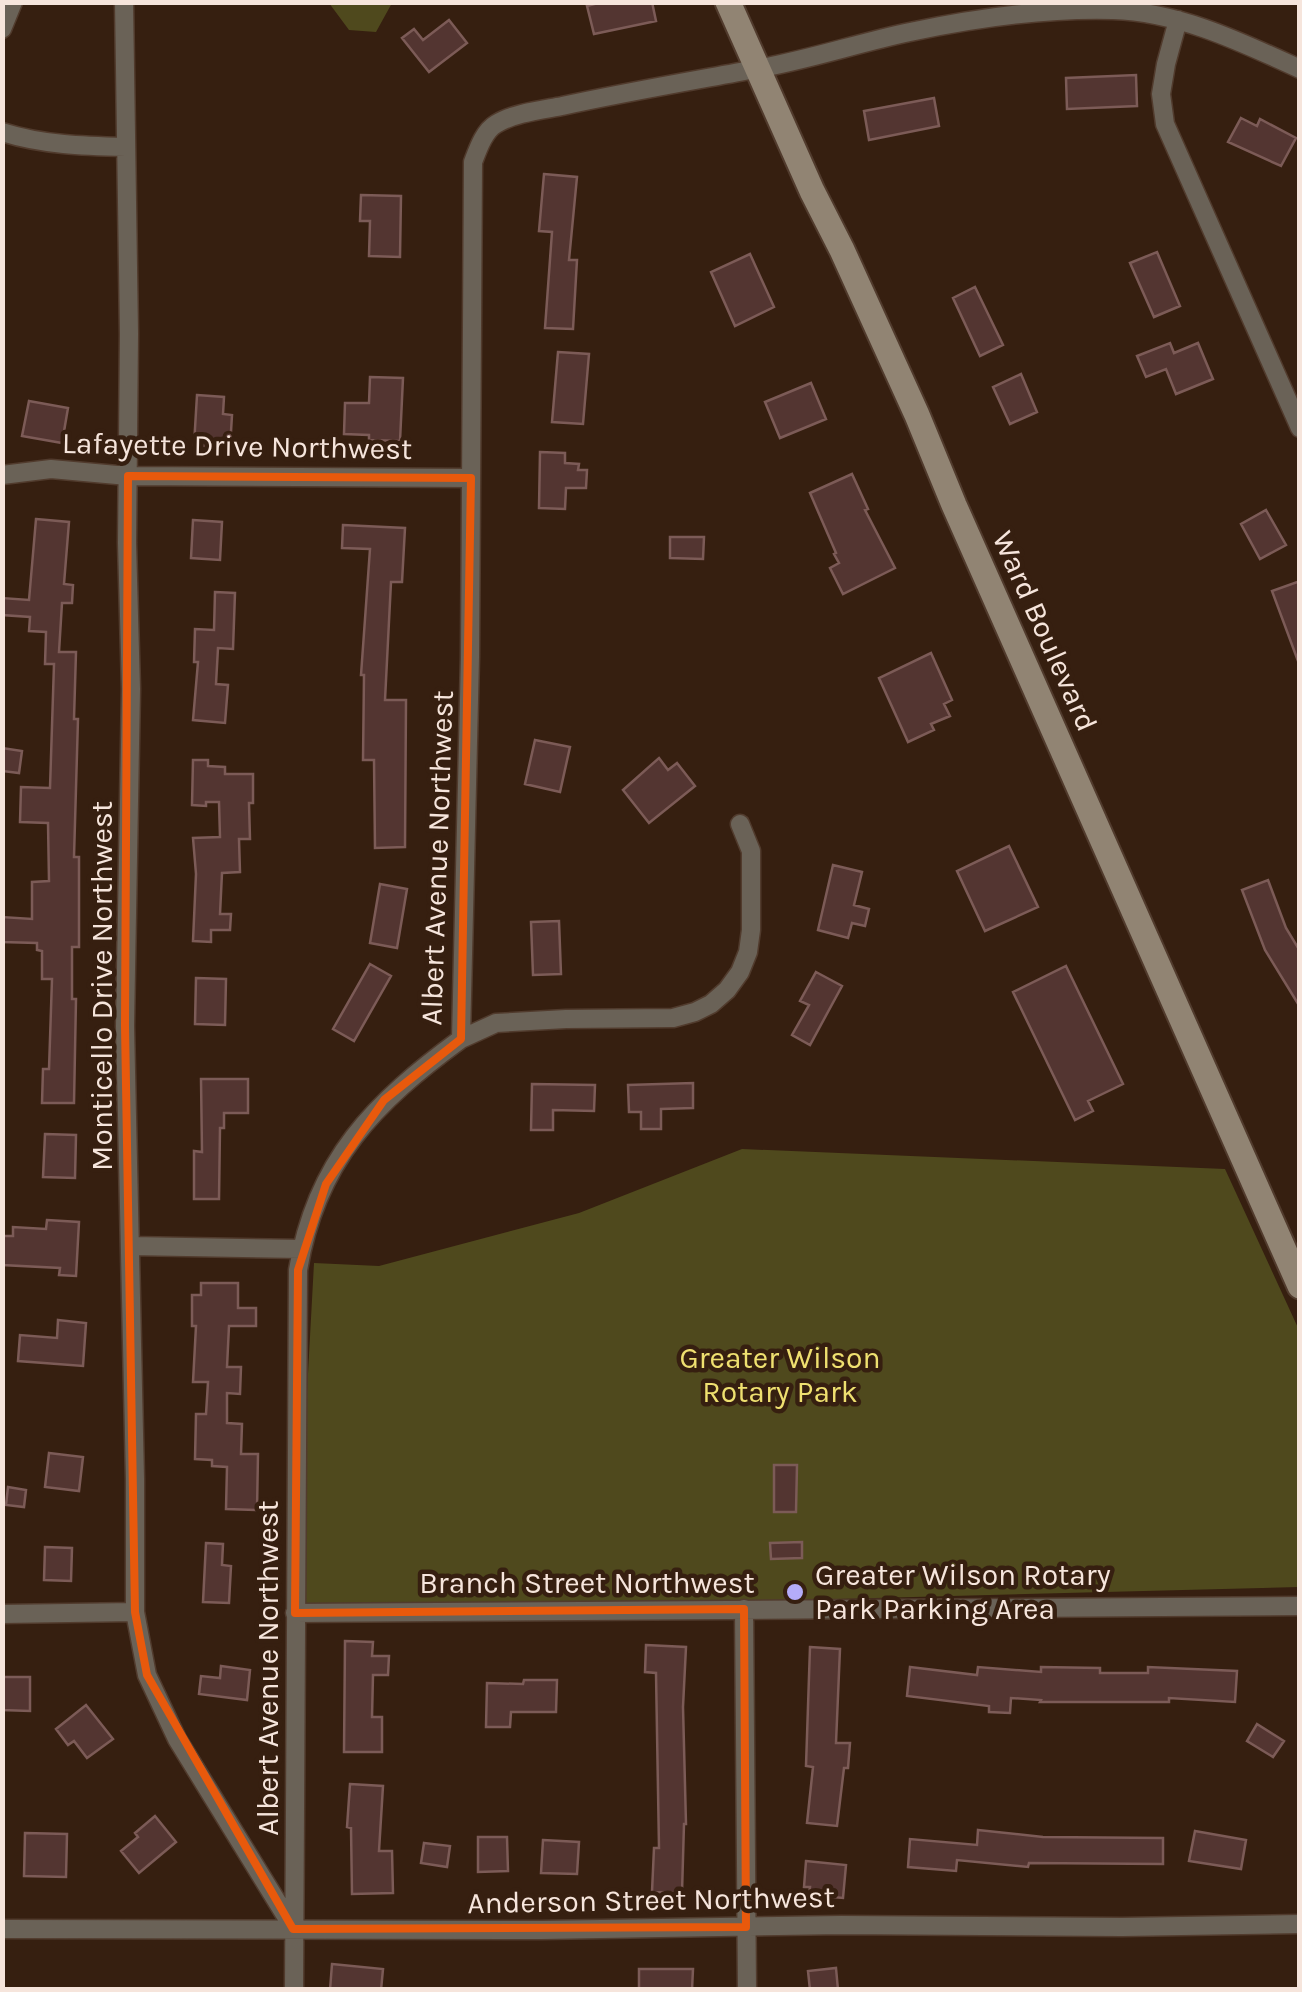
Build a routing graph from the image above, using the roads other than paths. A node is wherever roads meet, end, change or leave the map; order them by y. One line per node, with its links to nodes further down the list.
1 (13, 2): 5 (street)
2 (124, 2): 9 (street, Monticello Drive Northwest)
3 (728, 2): 6 (main road, Ward Boulevard)
4 (1178, 20): 6 (street, Albert Avenue Northwest); 7 (street, Albert Avenue Northwest); 10 (street)
5 (2, 29)
6 (758, 69): 13 (street, Albert Avenue Northwest); 18 (main road, Ward Boulevard)
7 (1300, 69)
8 (2, 132): 9 (street)
9 (126, 147): 12 (street, Monticello Drive Northwest)
10 (1300, 428)
11 (2, 475): 12 (street, Lafayette Drive Northwest)
12 (128, 476): 13 (street, Lafayette Drive Northwest); 16 (street, Monticello Drive Northwest)
13 (471, 478): 15 (street, Albert Avenue Northwest)
14 (740, 824): 15 (street)
15 (461, 1040): 17 (street, Albert Avenue Northwest)
16 (131, 1246): 17 (street); 21 (street, Monticello Drive Northwest)
17 (302, 1248): 22 (street, Albert Avenue Northwest)
18 (1300, 1286)
19 (1300, 1606): 20 (street, Branch Street Northwest)
20 (744, 1609): 22 (street, Branch Street Northwest); 25 (street)
21 (135, 1612): 23 (street); 26 (street, Monticello Drive Northwest)
22 (295, 1613): 26 (street, Albert Avenue Northwest)
23 (2, 1614)
24 (1300, 1924): 25 (street, Anderson Street Northwest)
25 (746, 1927): 26 (street, Anderson Street Northwest); 29 (street)
26 (294, 1928): 27 (street, Anderson Street Northwest); 28 (street, Albert Avenue Northwest)
27 (2, 1929)
28 (294, 1990)
29 (747, 1990)

